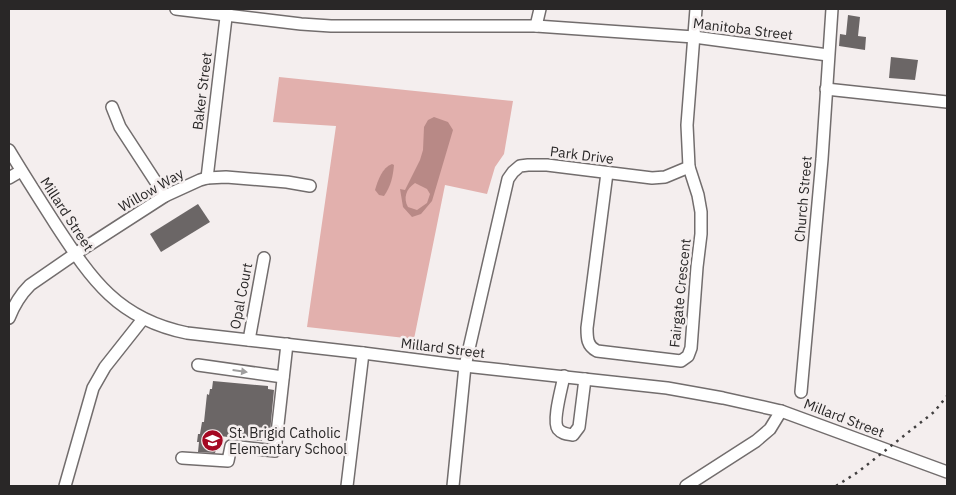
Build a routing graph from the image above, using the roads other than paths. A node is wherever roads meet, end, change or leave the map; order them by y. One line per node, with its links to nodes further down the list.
1 (176, 9): 5 (street, Manitoba Street)
2 (540, 9): 6 (street)
3 (696, 9): 7 (street)
4 (832, 9): 8 (street, Church Street)
5 (227, 12): 6 (street, Manitoba Street); 17 (street, Baker Street)
6 (536, 26): 7 (street, Manitoba Street)
7 (694, 37): 8 (street, Manitoba Street); 13 (street)
8 (828, 55): 9 (street, Church Street)
9 (826, 89): 10 (street); 32 (street, Church Street)
10 (947, 102)
11 (112, 107): 19 (street)
12 (9, 150): 14 (street, Millard Street)
13 (689, 168): 15 (street, Park Drive); 15 (street, Fairgate Crescent)
14 (21, 171): 16 (street); 20 (street, Millard Street)
15 (607, 173): 28 (street, Park Drive)
16 (9, 178)
17 (207, 178): 18 (street, Willow Way); 19 (street, Willow Way)
18 (310, 186)
19 (165, 196): 20 (street, Willow Way)
20 (75, 254): 22 (street, Willow Way); 23 (street, Millard Street)
21 (264, 258): 24 (street, Opal Court)
22 (9, 318)
23 (143, 319): 24 (street, Millard Street); 36 (street)
24 (248, 340): 25 (street, Millard Street)
25 (286, 344): 26 (street, Millard Street); 30 (street)
26 (363, 353): 28 (street, Millard Street); 37 (street)
27 (198, 364): 30 (street, one-way to 30)
28 (465, 366): 29 (street, Millard Street); 38 (street, Park Drive)
29 (564, 376): 31 (street, Millard Street); 31 (street)
30 (283, 377): 34 (street)
31 (585, 379): 33 (street, Millard Street)
32 (801, 392)
33 (781, 411): 35 (street, Millard Street); 39 (street)
34 (182, 458)
35 (947, 472)
36 (65, 486)
37 (347, 486)
38 (453, 486)
39 (686, 486)

